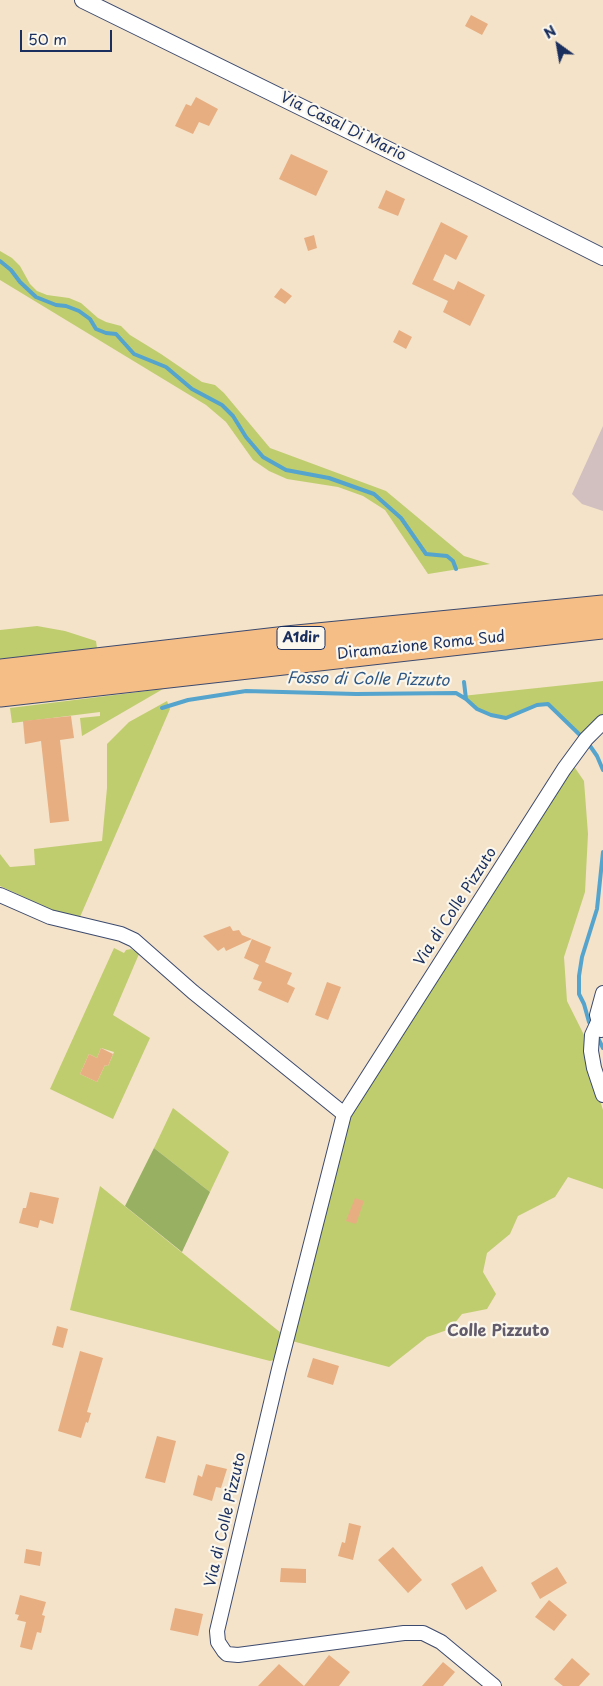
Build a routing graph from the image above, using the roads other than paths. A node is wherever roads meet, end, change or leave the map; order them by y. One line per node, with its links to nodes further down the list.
1 (83, 0): 2 (street, Via Casal Di Mario)
2 (603, 257)
3 (603, 608): 5 (highway, Diramazione Roma Sud / A1dir)
4 (603, 626): 6 (highway, Diramazione Roma Sud / A1dir)
5 (0, 672)
6 (0, 694)
7 (603, 722): 12 (street, Via di Colle Pizzuto)
8 (0, 895): 12 (street)
9 (603, 993): 10 (street)
10 (600, 1027): 11 (street)
11 (603, 1095)
12 (344, 1114): 13 (street, Via di Colle Pizzuto)
13 (494, 1686)

